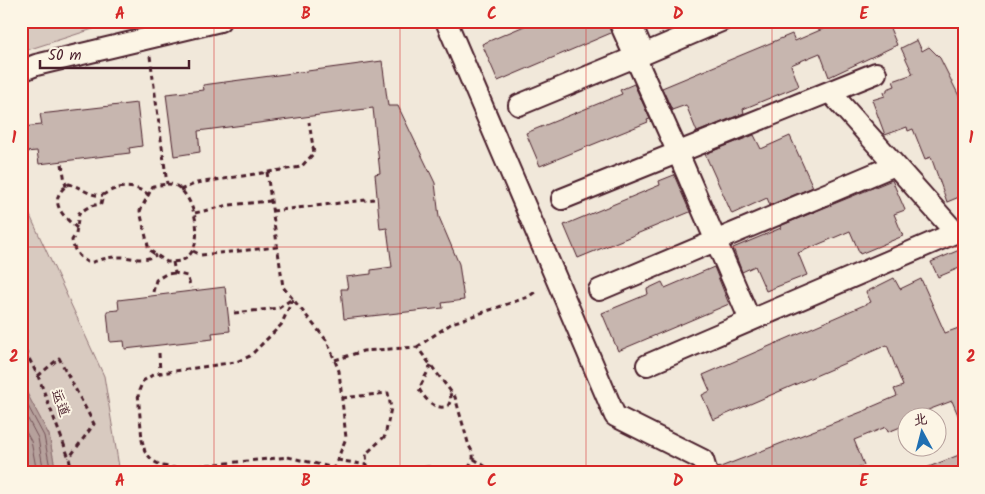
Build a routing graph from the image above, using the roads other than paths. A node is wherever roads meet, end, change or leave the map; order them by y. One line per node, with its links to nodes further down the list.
1 (220, 21): 7 (street)
2 (446, 21): 19 (street)
3 (619, 21): 6 (street)
4 (630, 21): 5 (street)
5 (721, 21)
6 (635, 57): 10 (street); 11 (street)
7 (21, 71)
8 (876, 73): 9 (street)
9 (830, 92): 11 (street); 12 (street)
10 (519, 105)
11 (678, 153): 13 (street); 15 (street)
12 (895, 165): 14 (street); 15 (street)
13 (562, 199)
14 (960, 231): 17 (street)
15 (716, 241): 16 (street); 17 (street)
16 (599, 290)
17 (750, 320): 18 (street)
18 (647, 365)
19 (707, 473)

